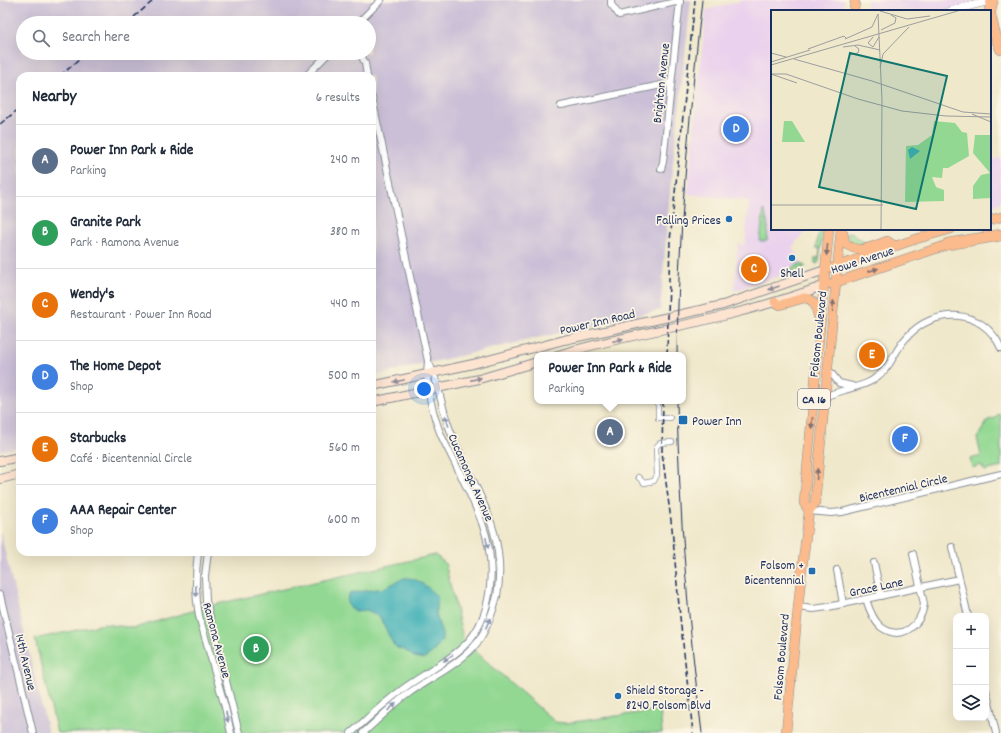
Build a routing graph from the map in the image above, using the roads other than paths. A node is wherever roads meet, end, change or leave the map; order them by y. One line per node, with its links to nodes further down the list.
1 (381, 0): 6 (street)
2 (611, 0): 3 (street)
3 (680, 1): 13 (street, Brighton Avenue)
4 (990, 3): 5 (street)
5 (954, 10)
6 (365, 16)
7 (991, 19): 8 (highway)
8 (1001, 49)
9 (322, 60): 11 (street)
10 (364, 60): 12 (street)
11 (310, 72)
12 (366, 72)
13 (671, 83): 14 (street); 16 (street, Brighton Avenue)
14 (561, 106)
15 (376, 117): 37 (street, Cucamonga Avenue)
16 (660, 169)
17 (1001, 217): 18 (main road)
18 (991, 220)
19 (829, 230): 28 (main road, Folsom Boulevard, one-way to 28)
20 (841, 230): 26 (main road)
21 (841, 230): 27 (main road, Folsom Boulevard)
22 (947, 230): 26 (main road, Howe Avenue)
23 (1001, 230): 25 (main road, Howe Avenue)
24 (1001, 235): 25 (highway)
25 (948, 244): 29 (main road, Howe Avenue, one-way to 25)
26 (895, 246): 27 (main road, Howe Avenue)
27 (837, 266): 28 (main road, Howe Avenue); 29 (main road, Folsom Boulevard)
28 (824, 270): 30 (main road, Folsom Boulevard / CA 16); 37 (main road, Power Inn Road, one-way to 37)
29 (836, 282): 30 (main road, Howe Avenue); 36 (main road, Folsom Boulevard / CA 16, one-way to 29)
30 (823, 286): 31 (main road, Power Inn Road); 32 (main road, Folsom Boulevard / CA 16)
31 (775, 302): 32 (main road); 34 (main road, Power Inn Road, one-way to 31)
32 (820, 324): 53 (main road, Folsom Boulevard / CA 16, one-way to 53)
33 (1001, 348): 39 (street)
34 (570, 352)
35 (534, 363): 40 (main road, one-way to 35)
36 (827, 367): 39 (street); 42 (main road, Folsom Boulevard / CA 16)
37 (430, 374): 38 (main road, Power Inn Road, one-way to 38); 40 (street, Cucamonga Avenue); 41 (street, Cucamonga Avenue)
38 (376, 385)
39 (860, 386): 42 (street)
40 (438, 388): 41 (main road); 73 (street, Cucamonga Avenue, one-way to 40)
41 (429, 390): 43 (main road); 72 (street, Cucamonga Avenue, one-way to 72)
42 (824, 396): 53 (main road, Folsom Boulevard / CA 16, one-way to 42)
43 (376, 401)
44 (658, 405): 45 (street)
45 (670, 418)
46 (672, 442): 51 (street)
47 (16, 458): 48 (main road)
48 (0, 461)
49 (1001, 474): 53 (street, Bicentennial Circle)
50 (16, 475): 52 (main road)
51 (638, 477)
52 (0, 478)
53 (809, 512): 66 (main road, Folsom Boulevard / CA 16)
54 (952, 547): 60 (street)
55 (913, 554): 61 (street)
56 (198, 556): 70 (street, Ramona Avenue, one-way to 70)
57 (208, 556): 71 (street, Ramona Avenue)
58 (874, 563): 63 (street)
59 (837, 570): 65 (street)
60 (959, 579): 61 (street, Grace Lane); 67 (street)
61 (920, 588): 63 (street, Grace Lane); 64 (street)
62 (0, 595): 69 (street, 14th Avenue)
63 (881, 596): 64 (street, Grace Lane)
64 (866, 599): 65 (street, Grace Lane)
65 (844, 604): 66 (street, Grace Lane)
66 (798, 607): 74 (main road, Folsom Boulevard / CA 16)
67 (967, 613)
68 (989, 703): 75 (street)
69 (33, 733)
70 (231, 733)
71 (239, 733)
72 (351, 733)
73 (363, 733)
74 (786, 733)
75 (996, 733)

